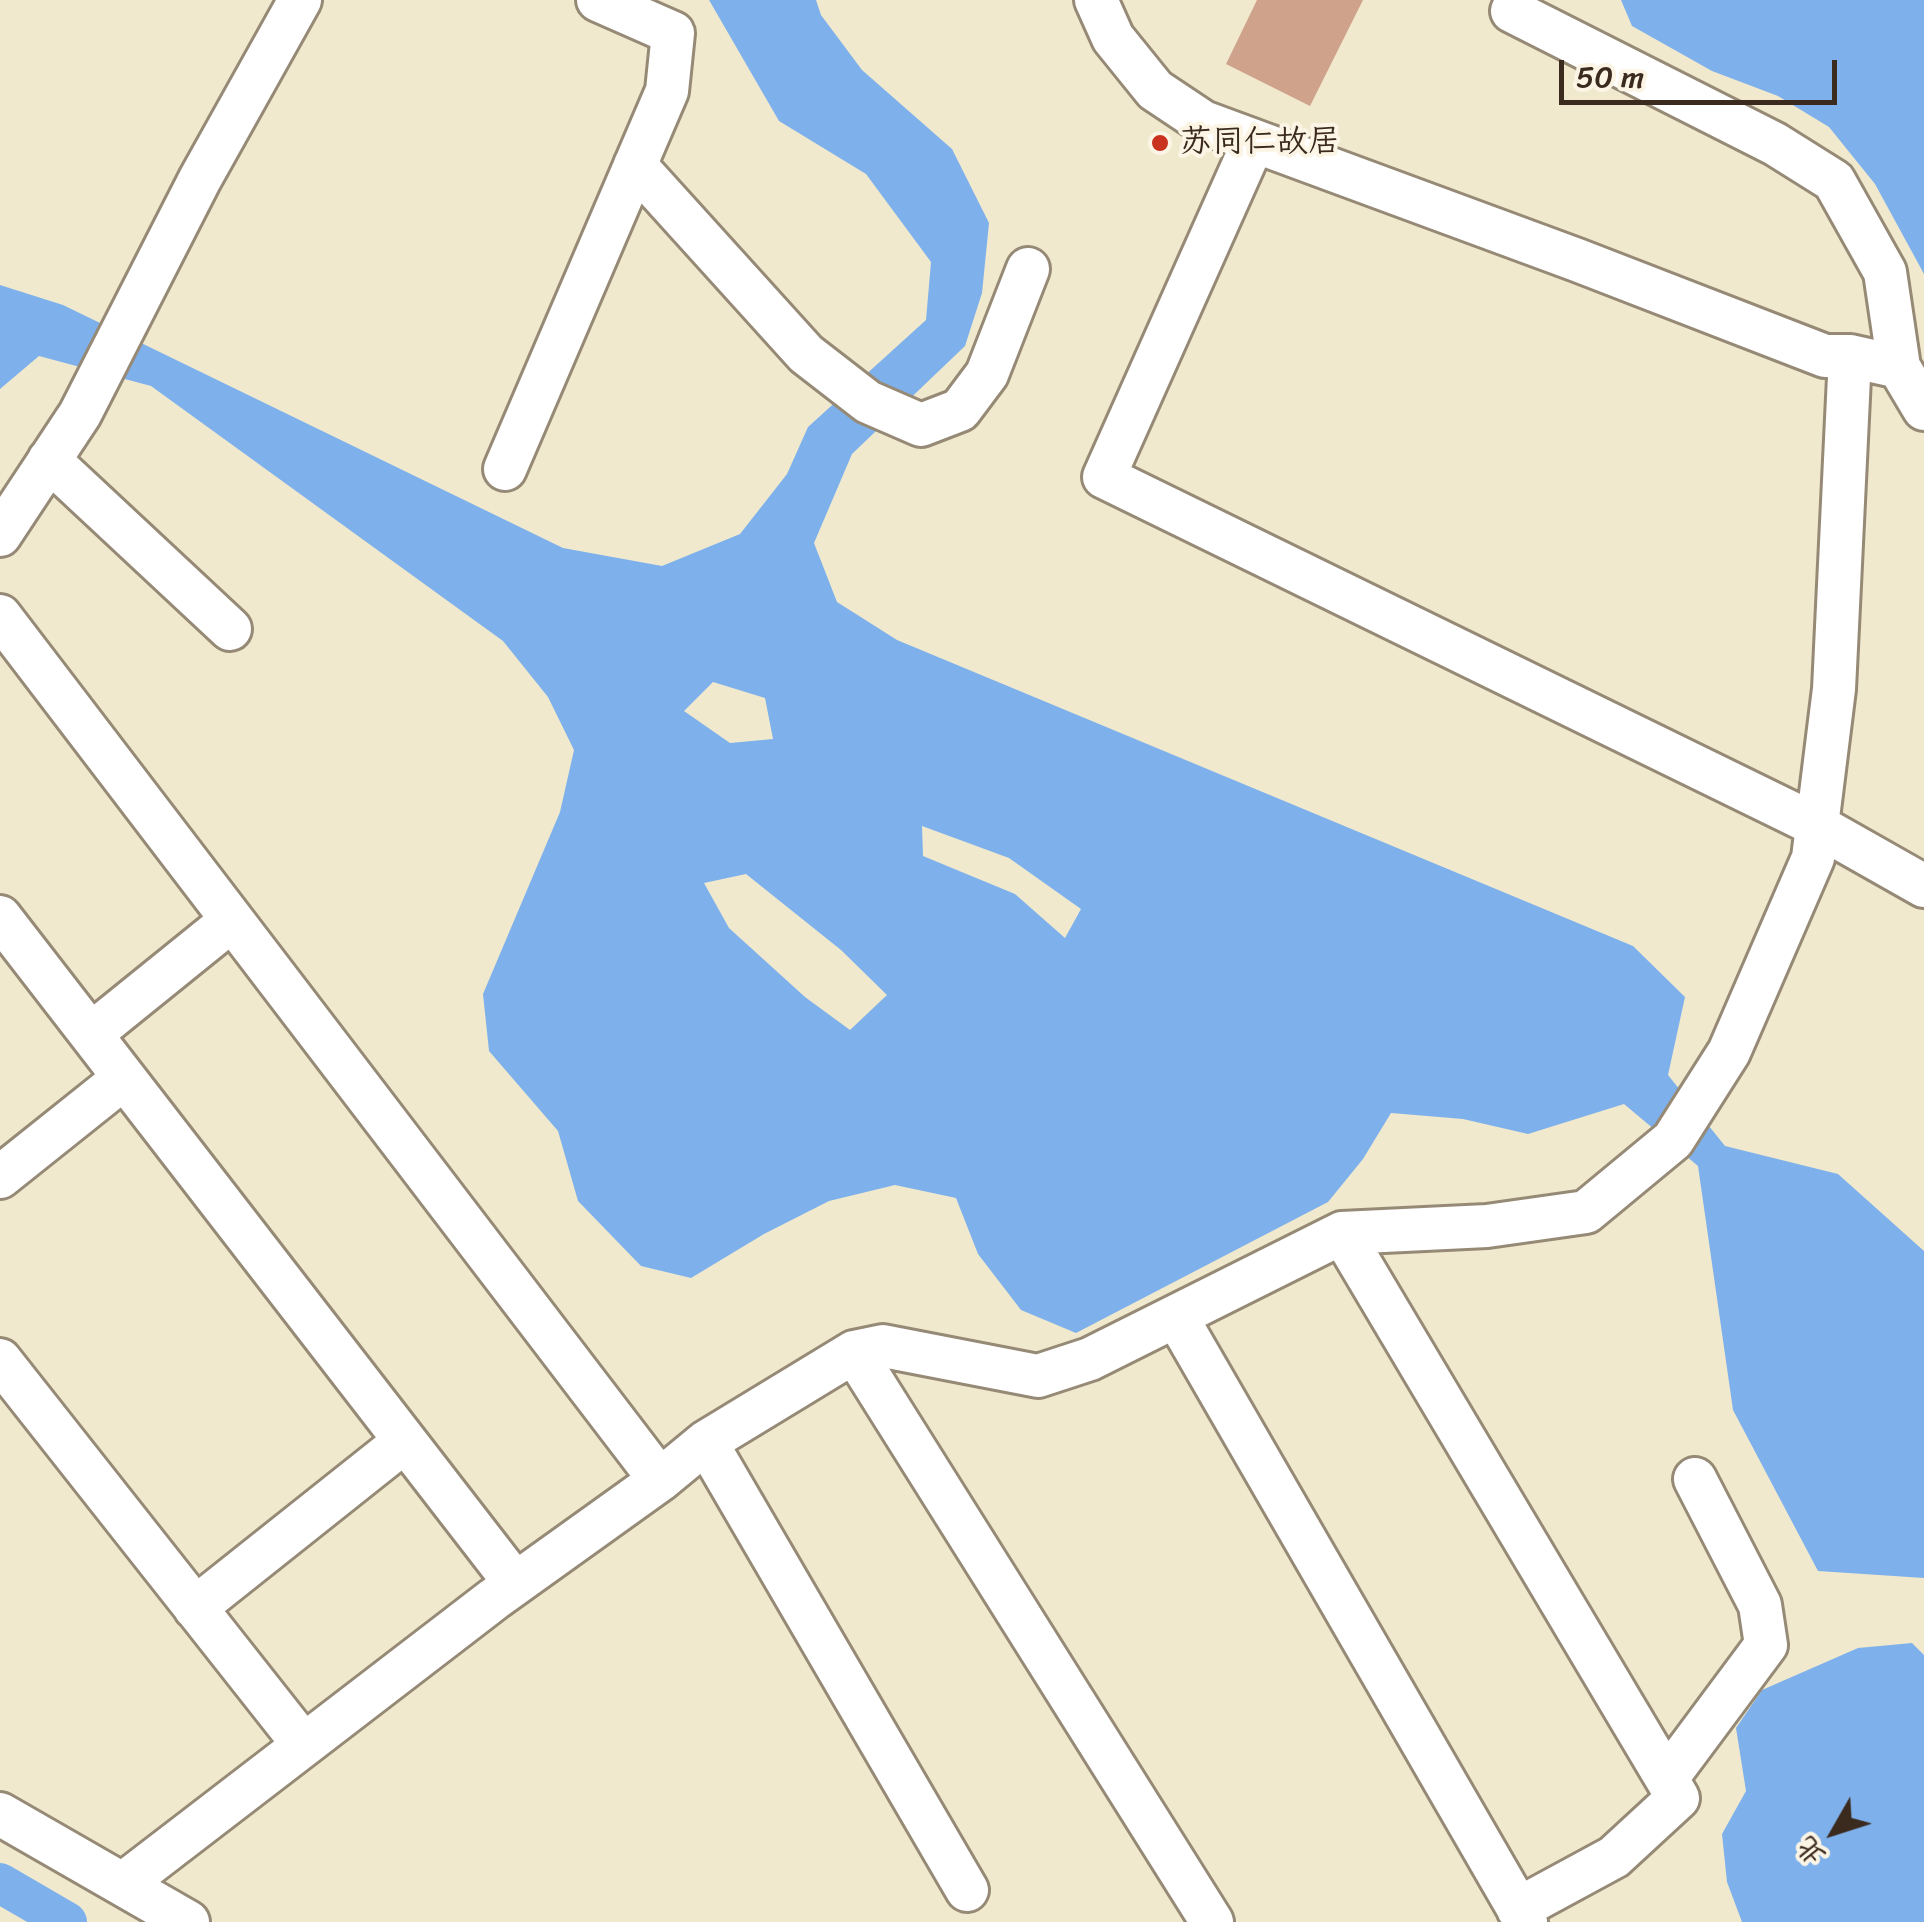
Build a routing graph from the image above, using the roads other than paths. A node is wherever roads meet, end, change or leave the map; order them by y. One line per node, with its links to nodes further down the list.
1 (300, 0): 11 (street)
2 (598, 0): 6 (street)
3 (1096, 0): 5 (street)
4 (1512, 11): 9 (street)
5 (1254, 141): 8 (street); 16 (street)
6 (635, 165): 7 (street); 12 (street)
7 (1028, 269)
8 (1850, 356): 9 (street); 16 (street)
9 (1899, 367): 10 (street)
10 (1924, 409)
11 (49, 460): 13 (street); 15 (street)
12 (506, 468)
13 (0, 535)
14 (0, 616): 19 (street)
15 (230, 629)
16 (1818, 826): 17 (street); 23 (street)
17 (1924, 886)
18 (0, 917): 20 (street)
19 (232, 920): 20 (street); 30 (street)
20 (91, 1034): 21 (street)
21 (124, 1078): 22 (street); 27 (street)
22 (0, 1177)
23 (1342, 1233): 24 (street); 34 (street)
24 (1176, 1316): 25 (street); 38 (street)
25 (854, 1352): 28 (street); 40 (street)
26 (0, 1360): 32 (street)
27 (405, 1441): 31 (street); 32 (street)
28 (706, 1442): 30 (street); 37 (street)
29 (1694, 1479): 34 (street)
30 (660, 1480): 31 (street)
31 (515, 1583): 33 (street)
32 (195, 1608): 33 (street)
33 (303, 1744): 36 (street)
34 (1667, 1778): 38 (street)
35 (0, 1814): 36 (street)
36 (123, 1884): 39 (street)
37 (966, 1890)
38 (1522, 1916)
39 (188, 1922)
40 (1212, 1922)

